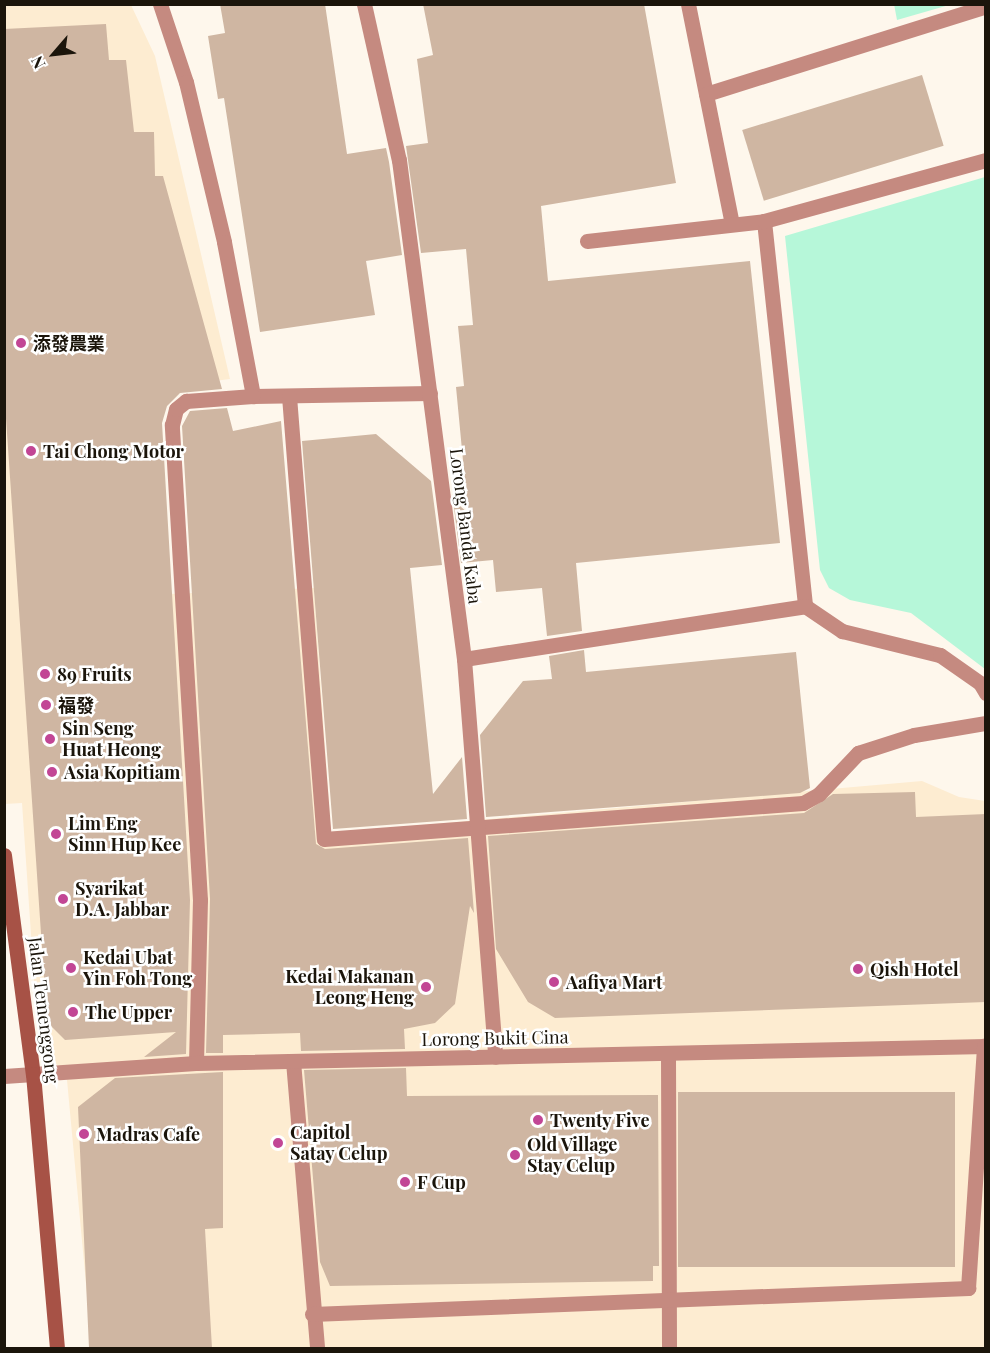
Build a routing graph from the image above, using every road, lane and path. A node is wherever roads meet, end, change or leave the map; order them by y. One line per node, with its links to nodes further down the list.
1 (159, 4): 11 (street)
2 (363, 4): 10 (street, Lorong Banda Kaba)
3 (688, 4): 5 (street)
4 (986, 6): 5 (street)
5 (706, 94): 8 (street)
6 (986, 160): 7 (street)
7 (764, 221): 8 (street); 13 (street)
8 (732, 224): 9 (street)
9 (587, 241)
10 (429, 393): 12 (street); 14 (street, Lorong Banda Kaba)
11 (252, 396): 12 (street); 23 (street)
12 (289, 396): 17 (street)
13 (805, 606): 14 (street); 15 (street)
14 (464, 659): 17 (street, Lorong Banda Kaba)
15 (986, 693)
16 (986, 723): 17 (street)
17 (477, 831): 21 (street, Lorong Banda Kaba)
18 (4, 855): 24 (street, Jalan Temenggong)
19 (985, 1046): 20 (street, Lorong Bukit Cina); 26 (street)
20 (668, 1056): 21 (street, Lorong Bukit Cina); 26 (street)
21 (495, 1057): 22 (street, Lorong Bukit Cina)
22 (292, 1061): 23 (street, Lorong Bukit Cina); 27 (street)
23 (196, 1064): 24 (street, Lorong Bukit Cina)
24 (33, 1074): 25 (street, Lorong Bukit Cina); 28 (street, Jalan Temenggong)
25 (4, 1076)
26 (671, 1298): 27 (street); 30 (street)
27 (312, 1314): 29 (street)
28 (57, 1348)
29 (317, 1348)
30 (669, 1348)

